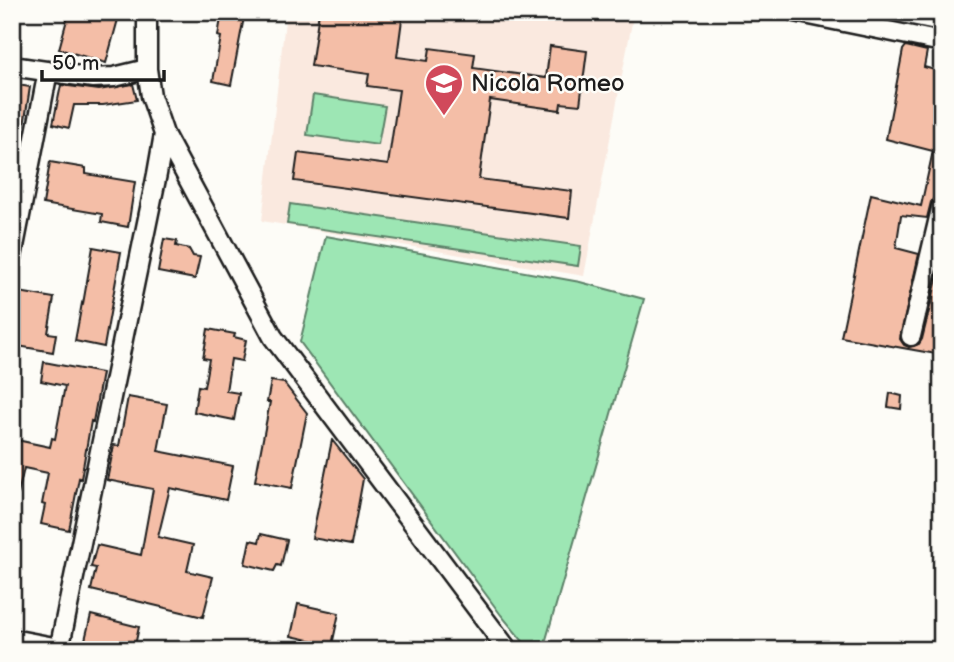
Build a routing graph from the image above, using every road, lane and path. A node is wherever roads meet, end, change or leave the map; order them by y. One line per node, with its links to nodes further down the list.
1 (146, 12): 5 (street)
2 (795, 12): 3 (street)
3 (942, 42)
4 (12, 66): 6 (street)
5 (147, 69): 6 (street); 7 (street)
6 (48, 71): 9 (street)
7 (164, 134): 12 (street); 13 (street)
8 (942, 205): 10 (street)
9 (12, 257)
10 (912, 336)
11 (12, 639): 12 (street)
12 (59, 649)
13 (508, 650)

